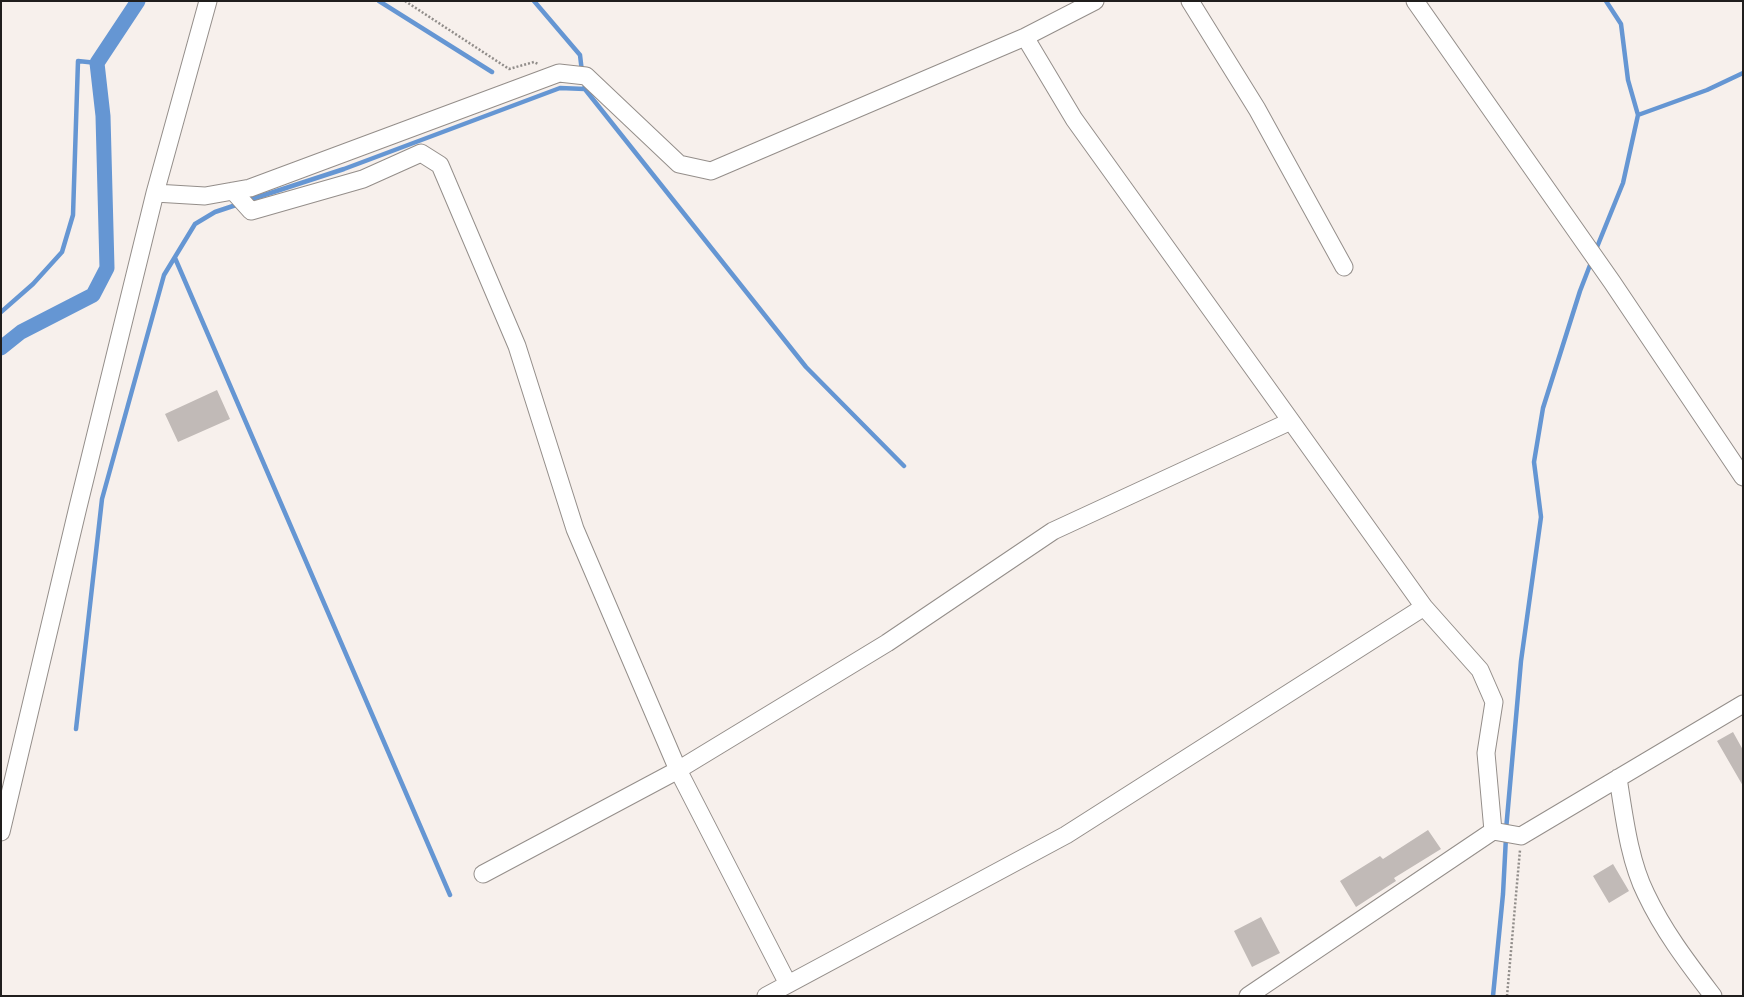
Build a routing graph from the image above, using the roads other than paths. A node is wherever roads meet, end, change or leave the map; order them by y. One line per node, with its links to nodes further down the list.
1 (208, 1): 7 (street)
2 (1095, 1): 5 (street)
3 (1190, 1): 8 (street)
4 (1415, 1): 10 (street)
5 (1025, 37): 6 (street); 9 (street)
6 (233, 191): 7 (street); 13 (street)
7 (155, 193): 16 (street)
8 (1344, 267)
9 (1291, 421): 11 (street); 13 (street)
10 (1743, 477)
11 (1424, 607): 15 (street); 18 (street)
12 (1743, 704): 14 (street)
13 (678, 770): 17 (street); 18 (street)
14 (1618, 778): 15 (street); 21 (street)
15 (1493, 831): 20 (street)
16 (1, 832)
17 (483, 874)
18 (788, 984): 19 (street)
19 (766, 996)
20 (1248, 996)
21 (1713, 996)

